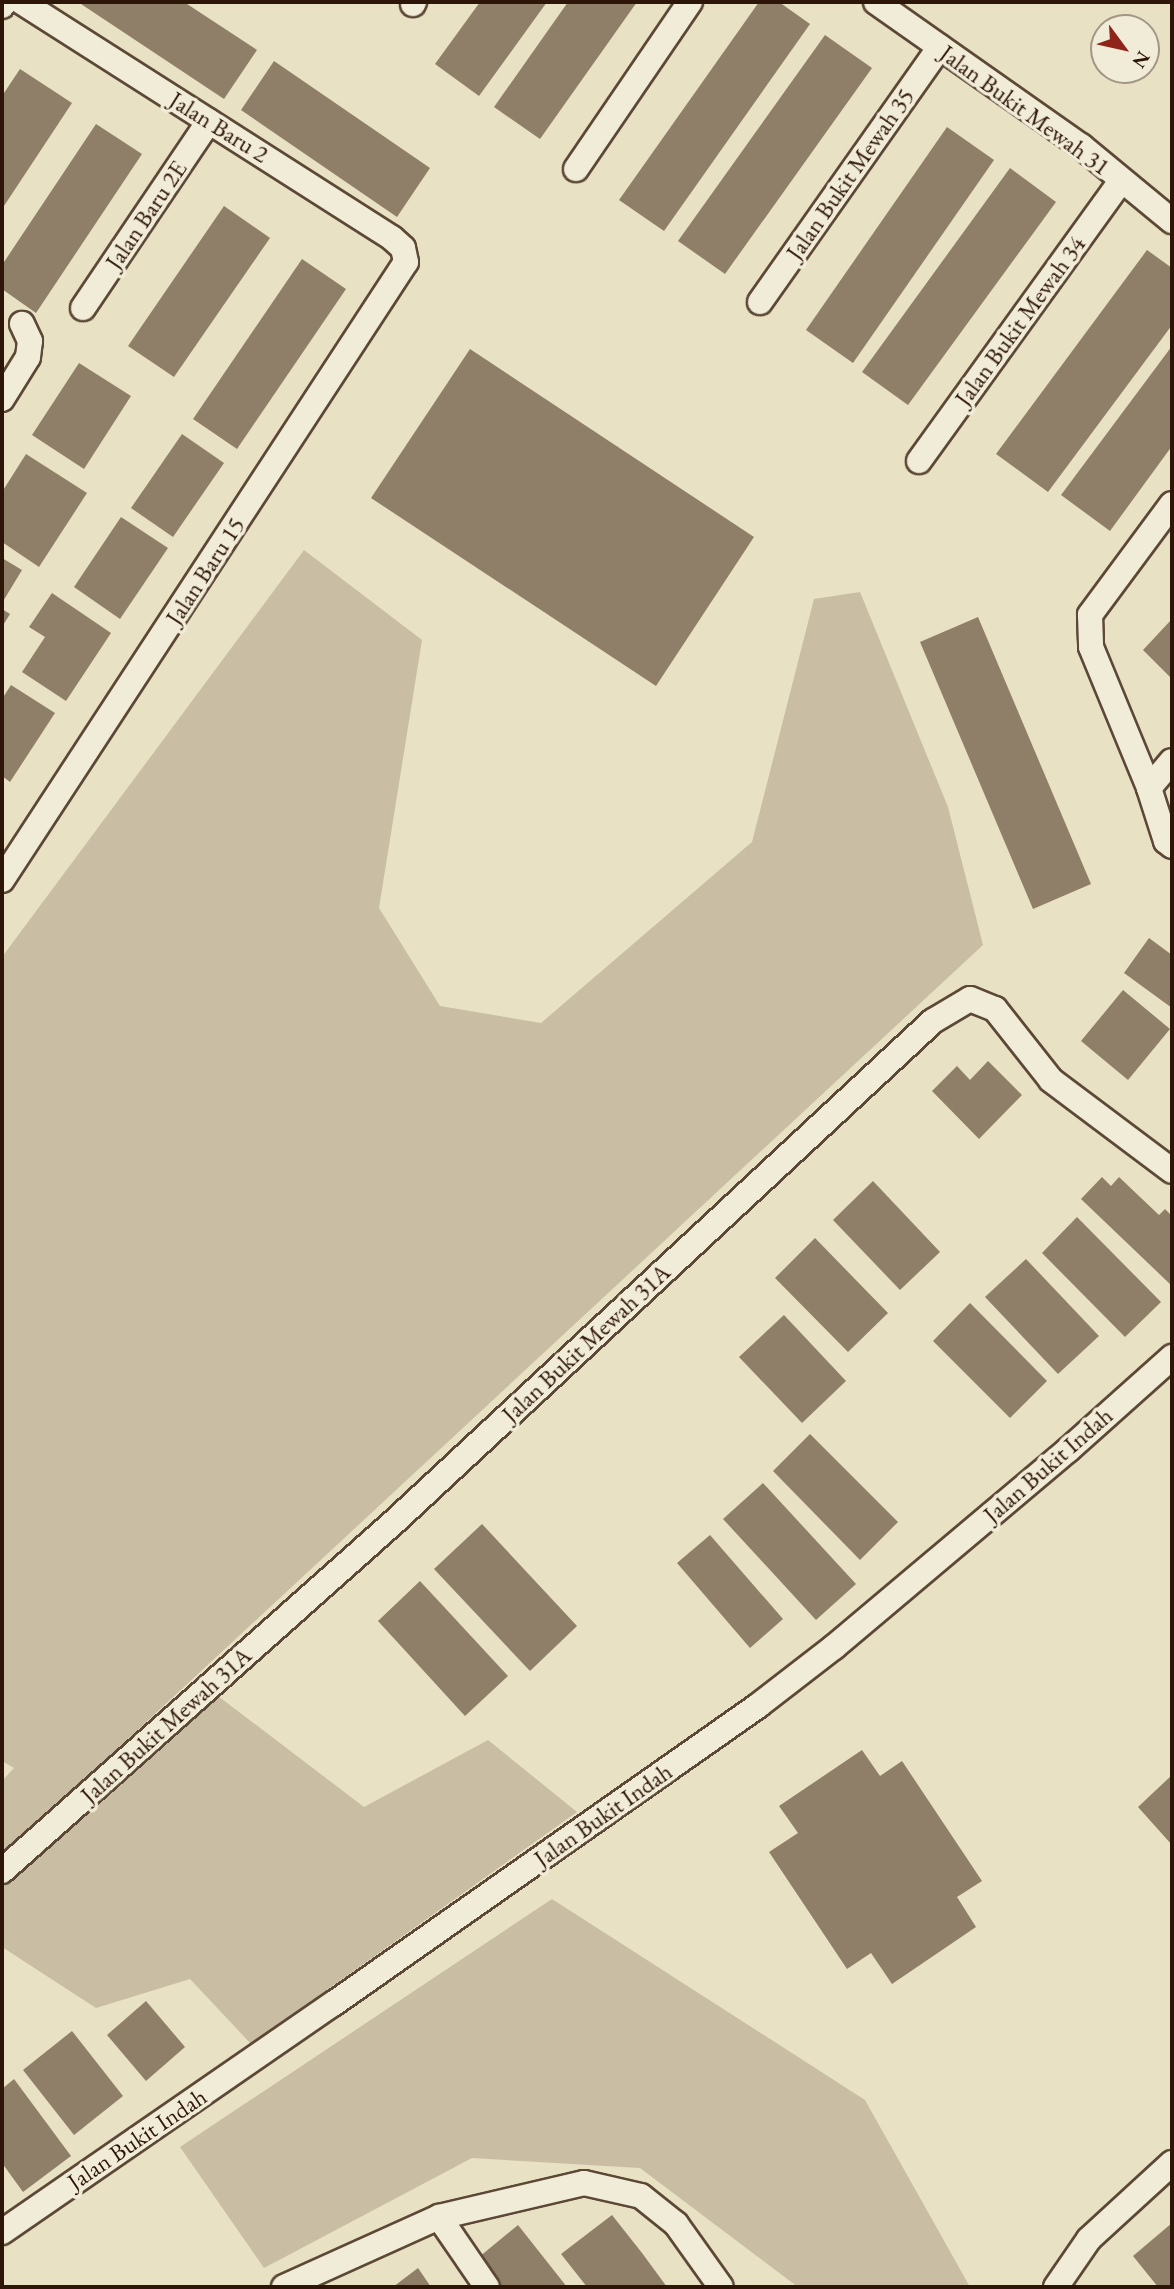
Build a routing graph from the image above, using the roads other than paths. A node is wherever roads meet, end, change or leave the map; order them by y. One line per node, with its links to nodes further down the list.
1 (5, 2): 5 (street)
2 (22, 2): 7 (street, Jalan Baru 2)
3 (690, 2): 8 (street)
4 (876, 2): 6 (street, Jalan Bukit Mewah 31)
5 (2, 6)
6 (940, 47): 9 (street, Jalan Bukit Mewah 31); 12 (street, Jalan Bukit Mewah 35)
7 (209, 121): 11 (street, Jalan Baru 2); 13 (street, Jalan Baru 2E)
8 (576, 169)
9 (1121, 181): 10 (street, Jalan Bukit Mewah 31); 16 (street, Jalan Bukit Mewah 34)
10 (1172, 221)
11 (405, 262): 21 (street, Jalan Baru 15)
12 (760, 302)
13 (83, 308)
14 (22, 324): 15 (street)
15 (2, 400)
16 (919, 461)
17 (1172, 503): 19 (street)
18 (1172, 761): 19 (street)
19 (1149, 788): 20 (street)
20 (1172, 846)
21 (2, 880)
22 (1172, 1171): 24 (street, Jalan Bukit Mewah 31A)
23 (1172, 1357): 27 (street, Jalan Bukit Indah)
24 (2, 1871)
25 (1172, 2163): 31 (street)
26 (439, 2217): 28 (street); 29 (street); 30 (street)
27 (2, 2232)
28 (284, 2287)
29 (487, 2287)
30 (721, 2287)
31 (1056, 2287)

